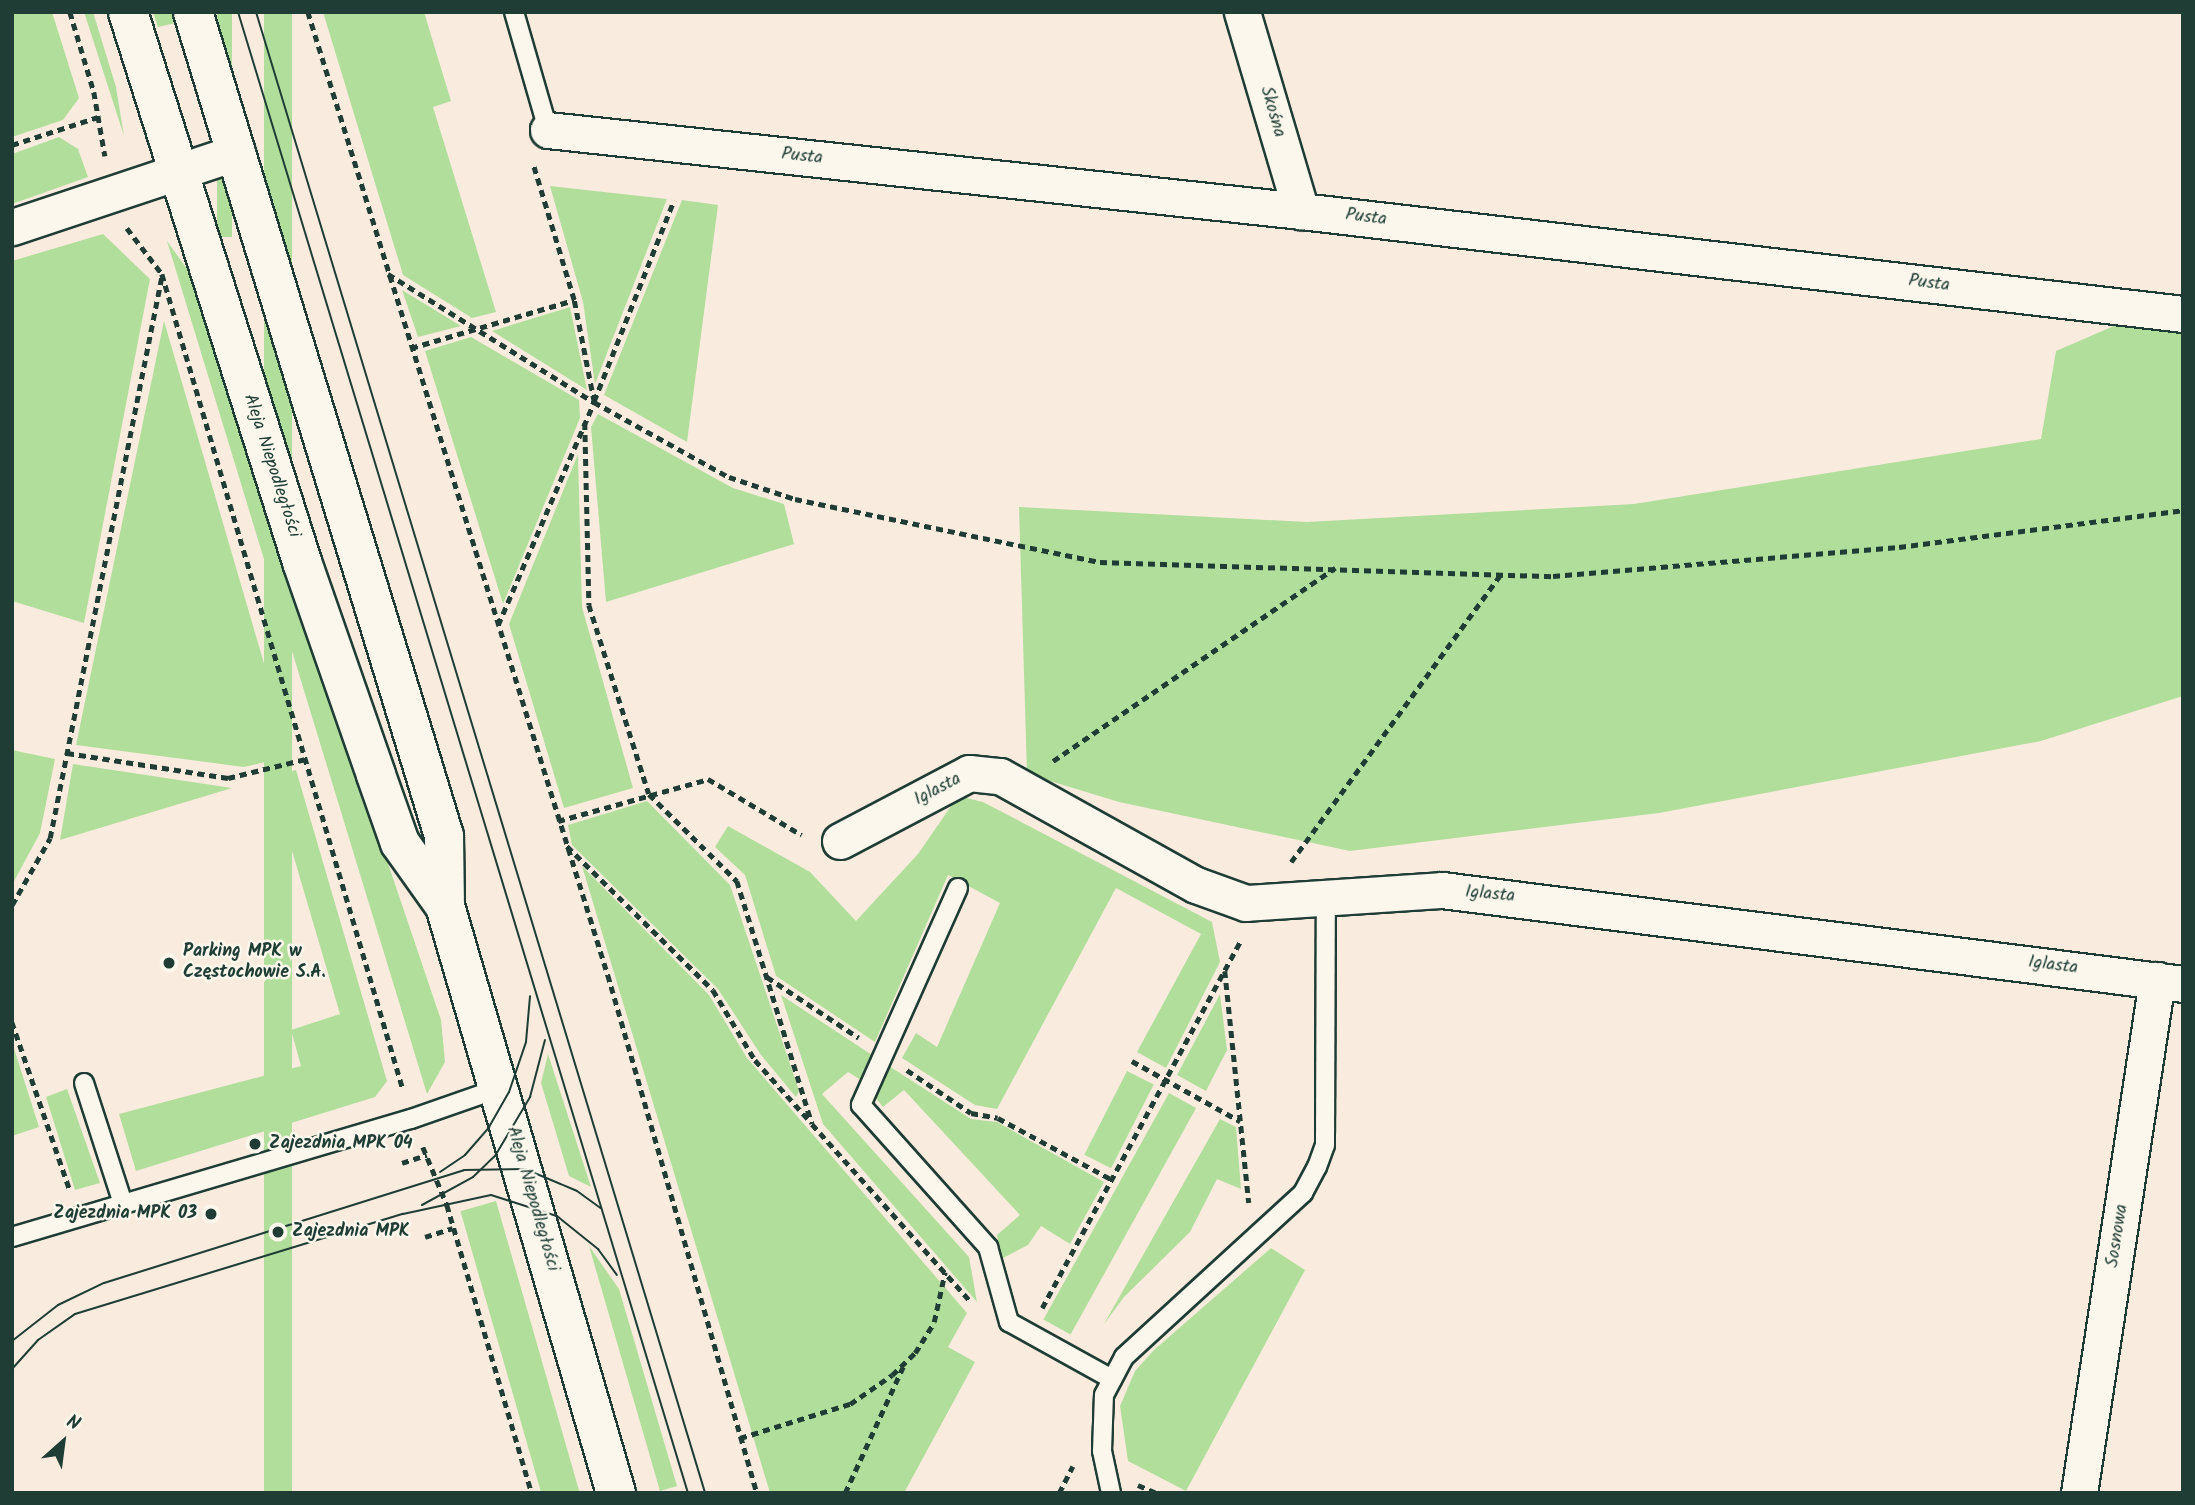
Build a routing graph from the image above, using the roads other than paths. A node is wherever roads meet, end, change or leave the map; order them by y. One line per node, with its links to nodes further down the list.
1 (128, 12): 7 (street, Aleja Niepodległości)
2 (194, 12): 6 (street, Aleja Niepodległości)
3 (513, 12): 5 (lane)
4 (1242, 12): 8 (street, Skośna)
5 (540, 143): 8 (street, Pusta)
6 (237, 152): 7 (street); 14 (street, Aleja Niepodległości)
7 (177, 173): 9 (street); 14 (street, Aleja Niepodległości)
8 (1301, 211): 10 (street, Pusta)
9 (12, 227)
10 (2183, 314)
11 (840, 841): 13 (street, Iglasta)
12 (958, 888): 20 (lane)
13 (1326, 898): 15 (street, Iglasta); 20 (lane)
14 (444, 906): 17 (street, Aleja Niepodległości)
15 (2170, 982): 23 (street, Sosnowa)
16 (84, 1083): 18 (lane)
17 (500, 1087): 18 (lane); 21 (street, Aleja Niepodległości)
18 (122, 1204): 19 (lane)
19 (12, 1237)
20 (1112, 1379): 22 (lane)
21 (617, 1493)
22 (1111, 1493)
23 (2079, 1493)

